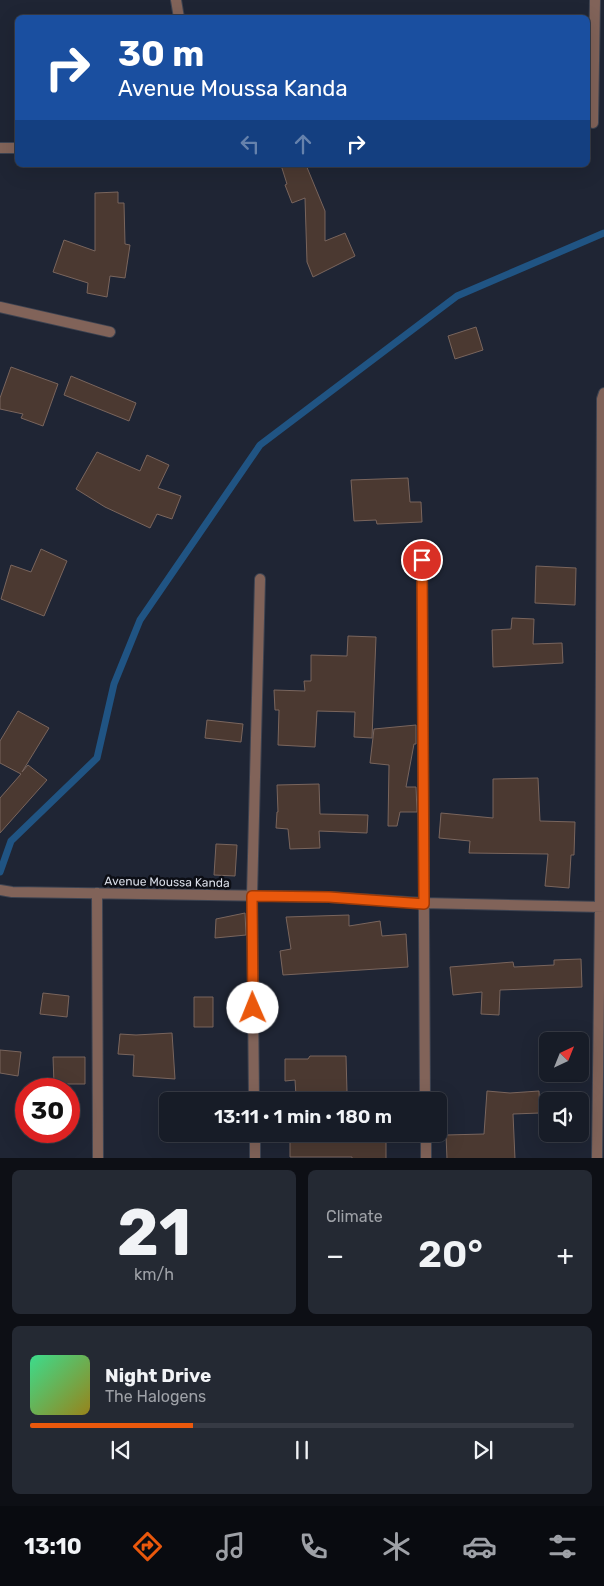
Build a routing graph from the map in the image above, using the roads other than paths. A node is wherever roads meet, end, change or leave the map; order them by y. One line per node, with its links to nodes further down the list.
1 (176, 0): 3 (street)
2 (595, 0): 4 (street)
3 (178, 15)
4 (593, 123)
5 (0, 148): 6 (street)
6 (15, 148)
7 (0, 308): 8 (street)
8 (110, 332)
9 (604, 392): 16 (street)
10 (422, 560): 15 (street)
11 (260, 579): 14 (street)
12 (0, 890): 13 (street, Avenue Moussa Kanda)
13 (97, 893): 14 (street, Avenue Moussa Kanda); 21 (street)
14 (252, 896): 15 (street, Avenue Moussa Kanda); 17 (street)
15 (424, 904): 16 (street, Avenue Moussa Kanda); 18 (street)
16 (602, 907): 24 (street)
17 (254, 1092)
18 (425, 1092)
19 (254, 1142): 22 (street)
20 (426, 1142): 23 (street)
21 (98, 1158)
22 (255, 1158)
23 (426, 1158)
24 (597, 1158)

